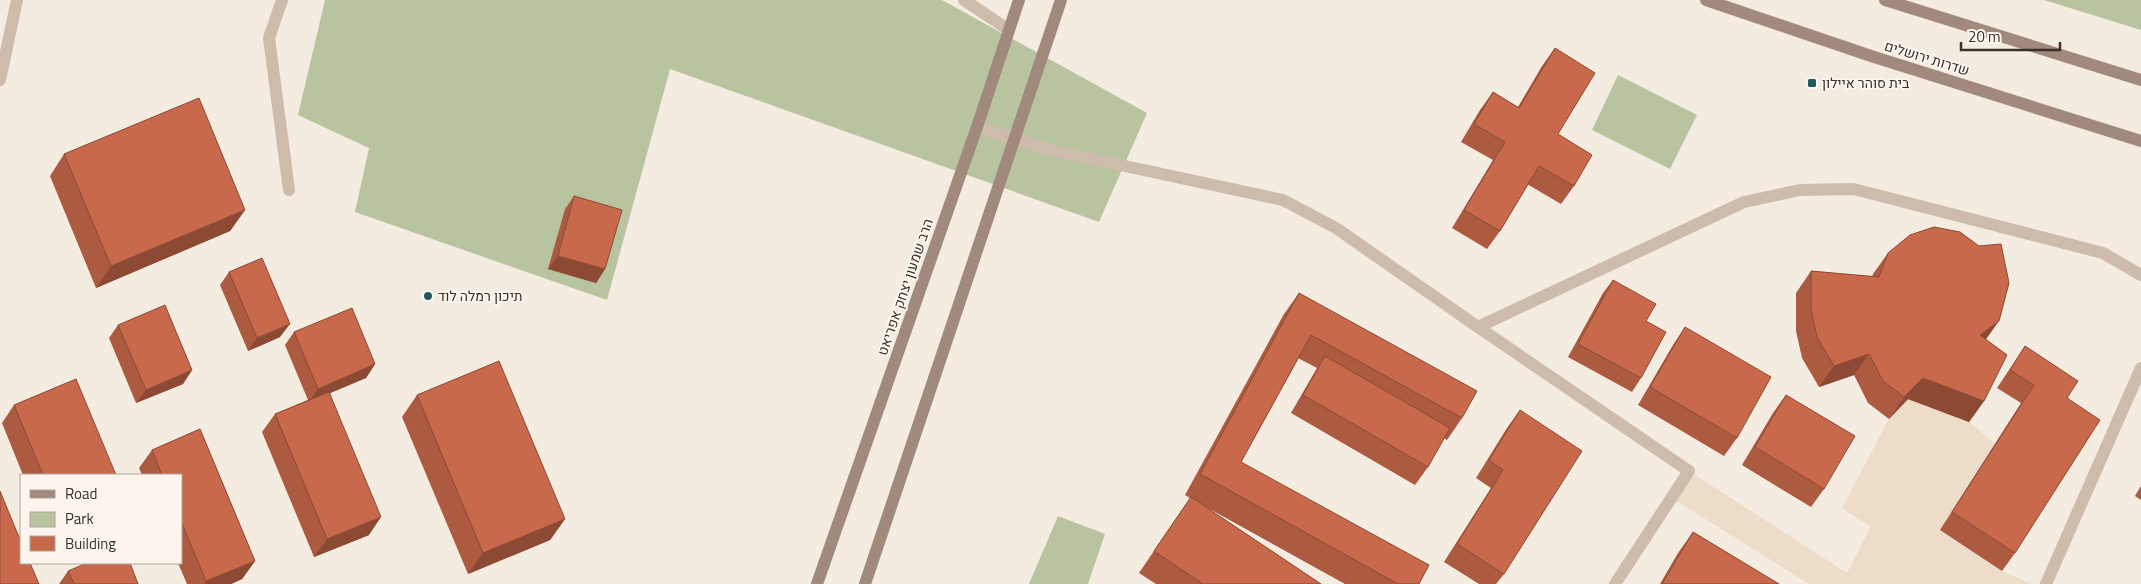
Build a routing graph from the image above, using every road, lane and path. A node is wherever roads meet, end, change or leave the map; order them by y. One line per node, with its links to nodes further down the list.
1 (17, 0): 9 (street)
2 (282, 0): 14 (street)
3 (964, 0): 8 (street)
4 (1019, 0): 8 (street, הרב שמעון יצחק אפריאט)
5 (1061, 0): 12 (street)
6 (1706, 0): 13 (street, שדרות ירושלים)
7 (1889, 0): 10 (street)
8 (1009, 30): 11 (street, הרב שמעון יצחק אפריאט)
9 (0, 80)
10 (2141, 80)
11 (977, 126): 12 (street); 18 (street, הרב שמעון יצחק אפריאט)
12 (1015, 139): 16 (street); 19 (street)
13 (2141, 141)
14 (289, 190)
15 (2141, 273): 16 (street)
16 (1478, 327): 20 (street)
17 (2141, 368): 21 (street)
18 (817, 584)
19 (865, 584)
20 (1615, 584)
21 (2046, 584)

